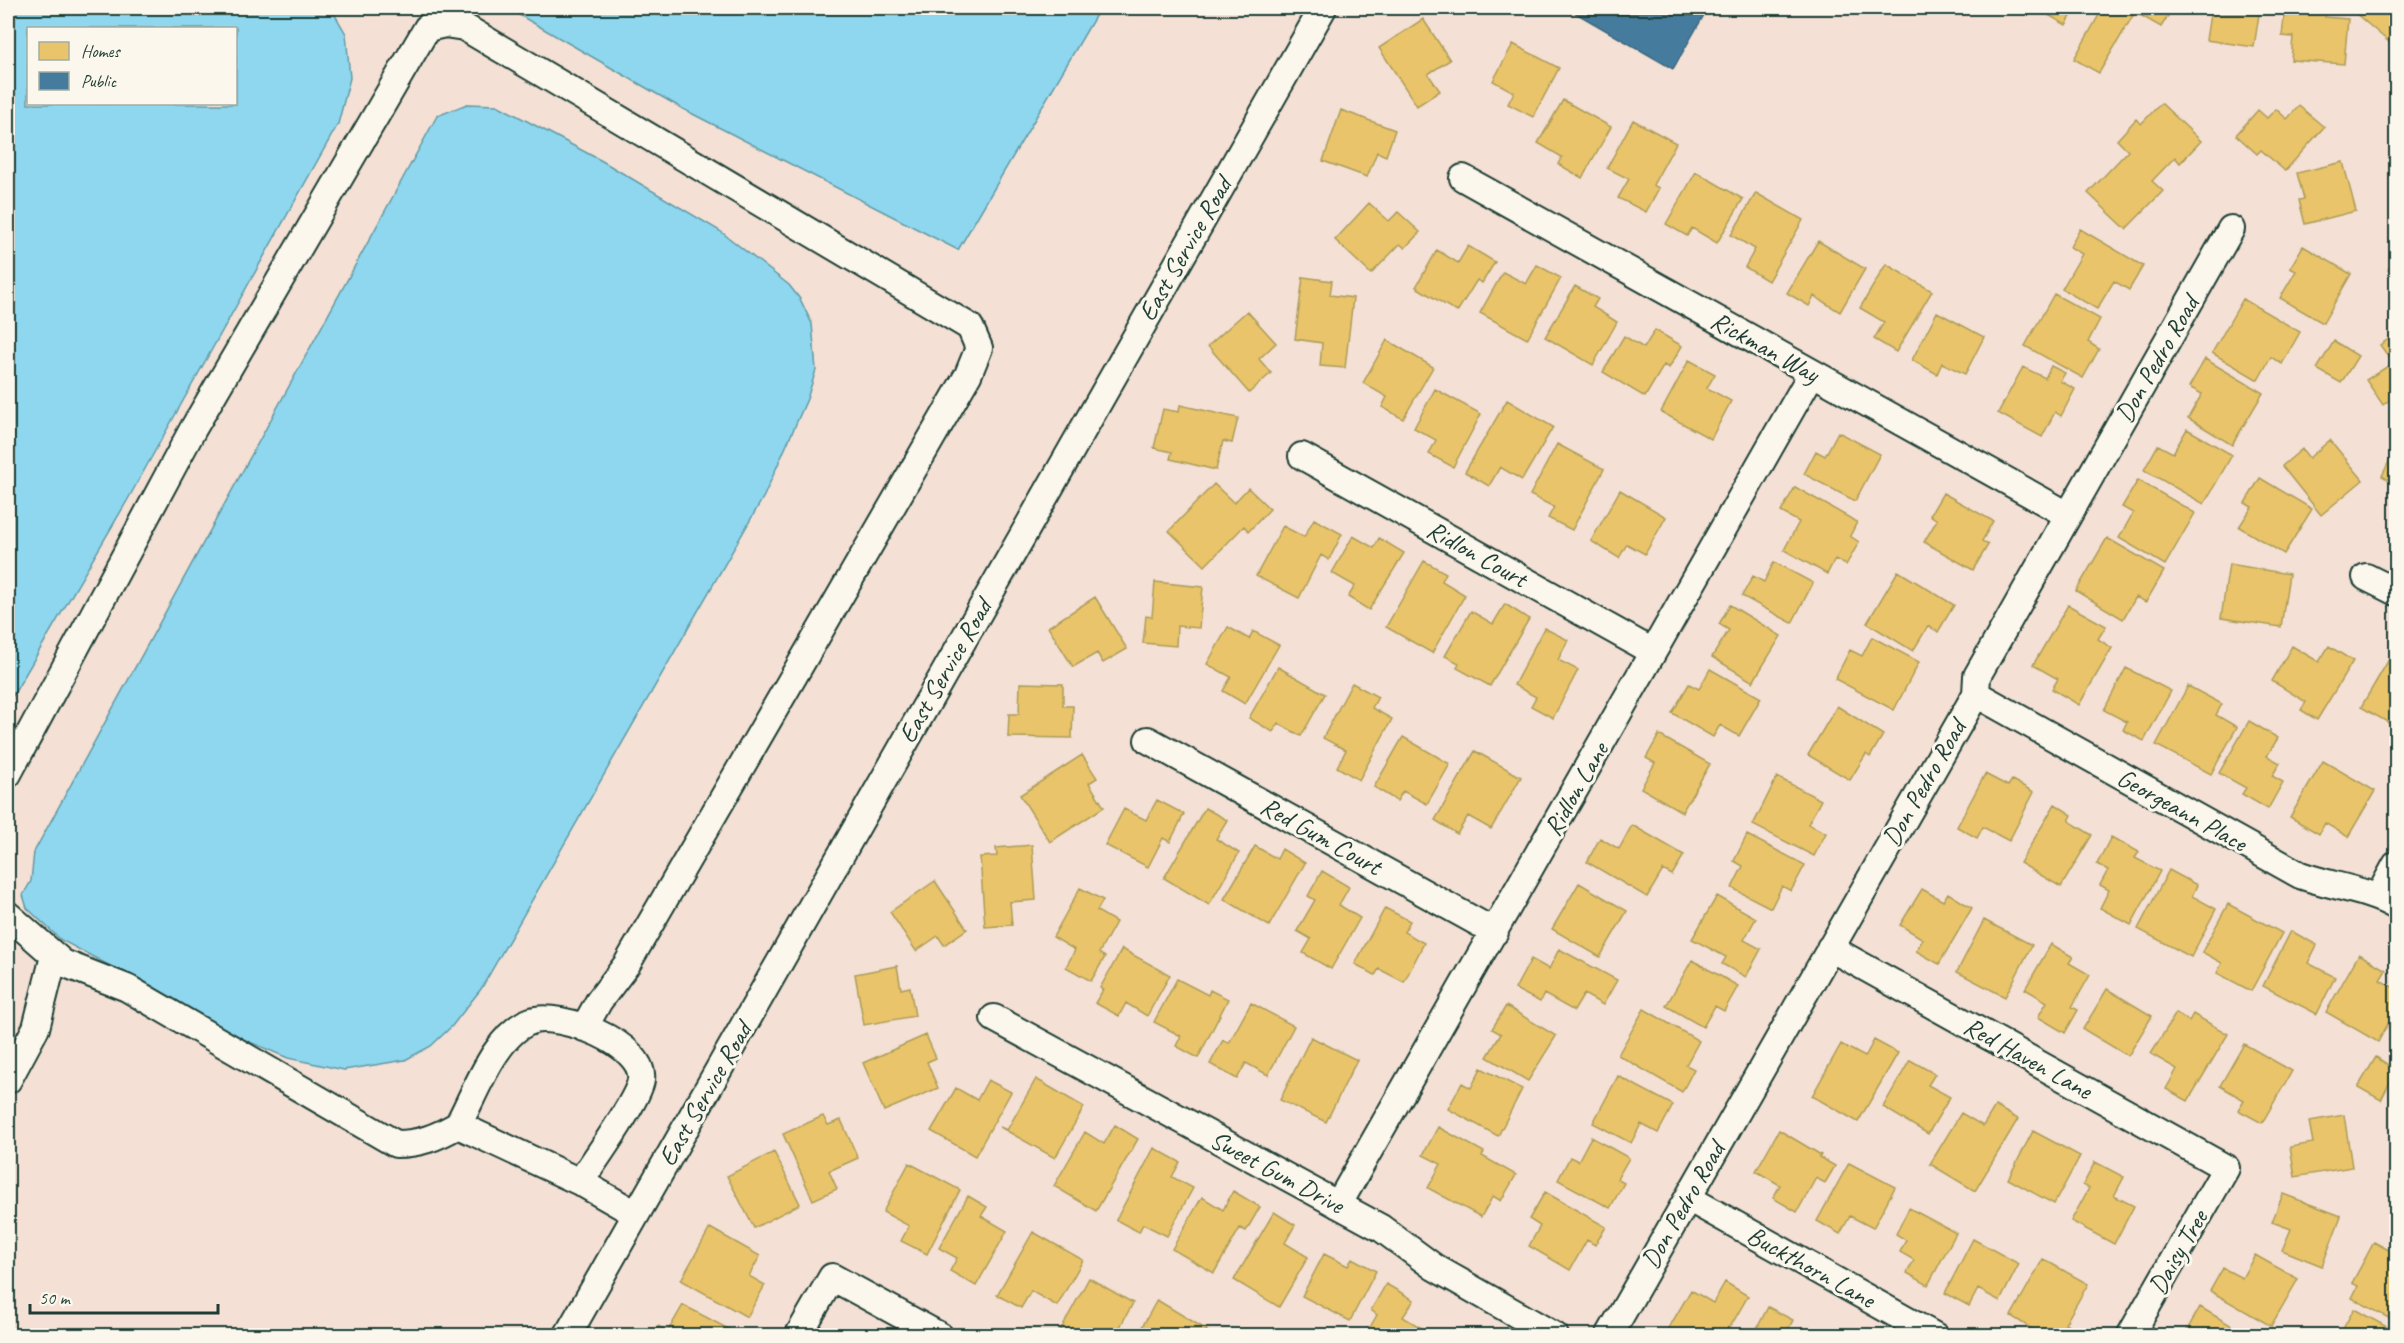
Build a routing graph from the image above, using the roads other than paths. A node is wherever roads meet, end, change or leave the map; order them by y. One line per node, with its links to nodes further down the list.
1 (1323, 8): 27 (street, East Service Road)
2 (1463, 178): 4 (street, Rickman Way)
3 (2231, 229): 6 (street, Don Pedro Road)
4 (1812, 373): 6 (street, Rickman Way); 9 (street, Ridlon Lane)
5 (1302, 456): 9 (street, Ridlon Court)
6 (2068, 515): 10 (street, Don Pedro Road)
7 (2366, 577): 8 (street)
8 (2397, 592)
9 (1653, 652): 16 (street, Ridlon Lane)
10 (1976, 694): 14 (street, Georgeann Place); 17 (street, Don Pedro Road)
11 (1148, 740): 16 (street, Red Gum Court)
12 (8, 774): 20 (street)
13 (2397, 865): 14 (street)
14 (2388, 901)
15 (8, 915): 18 (street)
16 (1495, 932): 26 (street, Ridlon Lane)
17 (1830, 948): 23 (street, Red Haven Lane); 25 (street, Don Pedro Road)
18 (54, 956): 21 (street); 22 (street)
19 (994, 1018): 26 (street, Sweet Gum Drive)
20 (584, 1028): 22 (street); 24 (street)
21 (8, 1080)
22 (458, 1125): 24 (street)
23 (2226, 1168): 34 (street, Daisy Tree)
24 (580, 1182): 27 (street)
25 (1688, 1198): 32 (street, Don Pedro Road); 33 (street, Buckthorn Lane)
26 (1338, 1205): 31 (street, Sweet Gum Drive)
27 (636, 1214): 28 (street, East Service Road)
28 (567, 1335)
29 (798, 1335): 30 (street)
30 (940, 1335)
31 (1555, 1335)
32 (1609, 1335)
33 (1935, 1335)
34 (2130, 1335)

